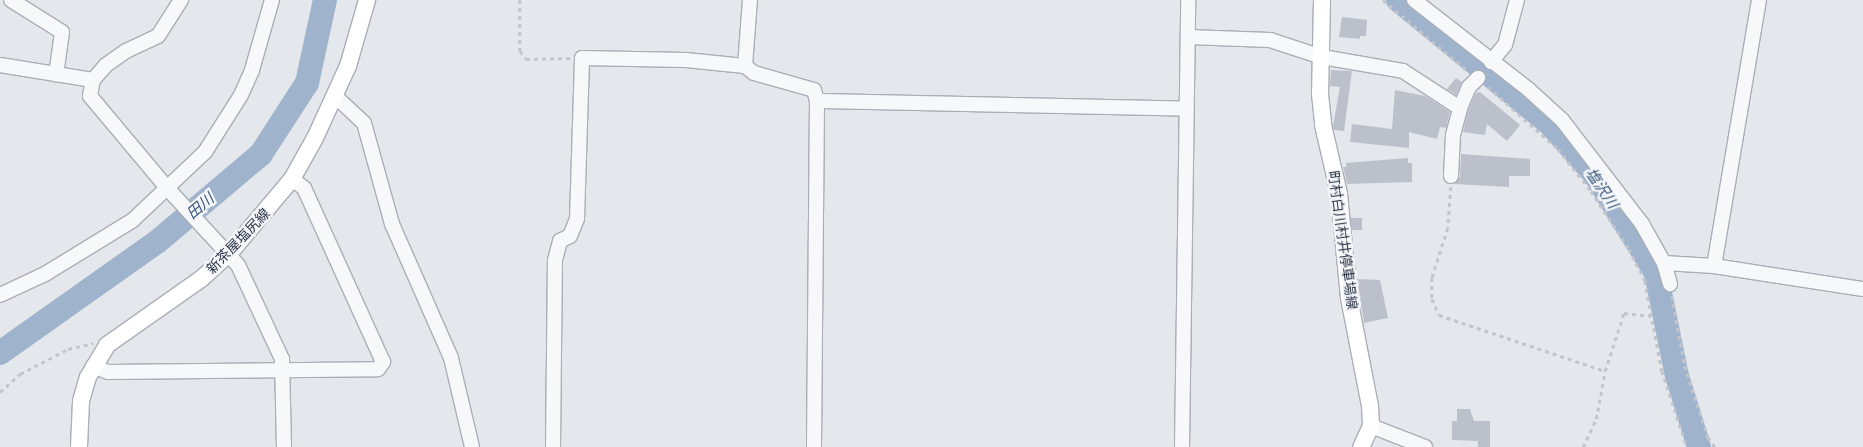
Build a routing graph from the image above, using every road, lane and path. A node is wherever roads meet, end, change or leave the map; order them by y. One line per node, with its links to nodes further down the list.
1 (11, 0): 19 (street)
2 (181, 0): 21 (street)
3 (272, 0): 28 (street)
4 (367, 0): 22 (main road, 新茶屋塩尻線)
5 (520, 0): 15 (path)
6 (750, 0): 18 (street)
7 (1188, 0): 13 (street)
8 (1322, 0): 14 (main road, 町村白川村井停車場線)
9 (1383, 0): 20 (path)
10 (1414, 0): 16 (street)
11 (1517, 0): 16 (street)
12 (1759, 0): 31 (street)
13 (1188, 37): 14 (street); 25 (street)
14 (1322, 57): 24 (street); 41 (main road, 町村白川村井停車場線)
15 (582, 58): 18 (street); 45 (street)
16 (1491, 62): 30 (street)
17 (0, 65): 19 (street)
18 (745, 66): 23 (street)
19 (56, 74): 21 (street)
20 (1478, 78): 24 (street); 35 (path)
21 (93, 80): 28 (street)
22 (335, 96): 27 (main road, 新茶屋塩尻線); 44 (street)
23 (817, 101): 25 (street); 46 (street)
24 (1460, 108): 26 (street)
25 (1185, 109): 47 (street)
26 (1452, 176): 39 (path)
27 (292, 180): 29 (main road, 新茶屋塩尻線); 38 (street)
28 (170, 190): 29 (street); 34 (street)
29 (225, 251): 36 (main road, 新茶屋塩尻線); 38 (street)
30 (1664, 263): 31 (street); 32 (street)
31 (1714, 266): 33 (street)
32 (1670, 284): 52 (path)
33 (1863, 289)
34 (0, 296)
35 (1652, 316): 39 (path); 51 (path)
36 (107, 345): 37 (main road, 新茶屋塩尻線); 40 (path)
37 (93, 366): 38 (street); 42 (main road, 新茶屋塩尻線)
38 (284, 370): 43 (street)
39 (1605, 371): 50 (path)
40 (0, 392)
41 (1371, 426): 48 (main road); 49 (street)
42 (79, 447)
43 (284, 447)
44 (472, 447)
45 (553, 447)
46 (814, 447)
47 (1182, 447)
48 (1361, 447)
49 (1425, 447)
50 (1583, 447)
51 (1687, 447)
52 (1715, 447)

